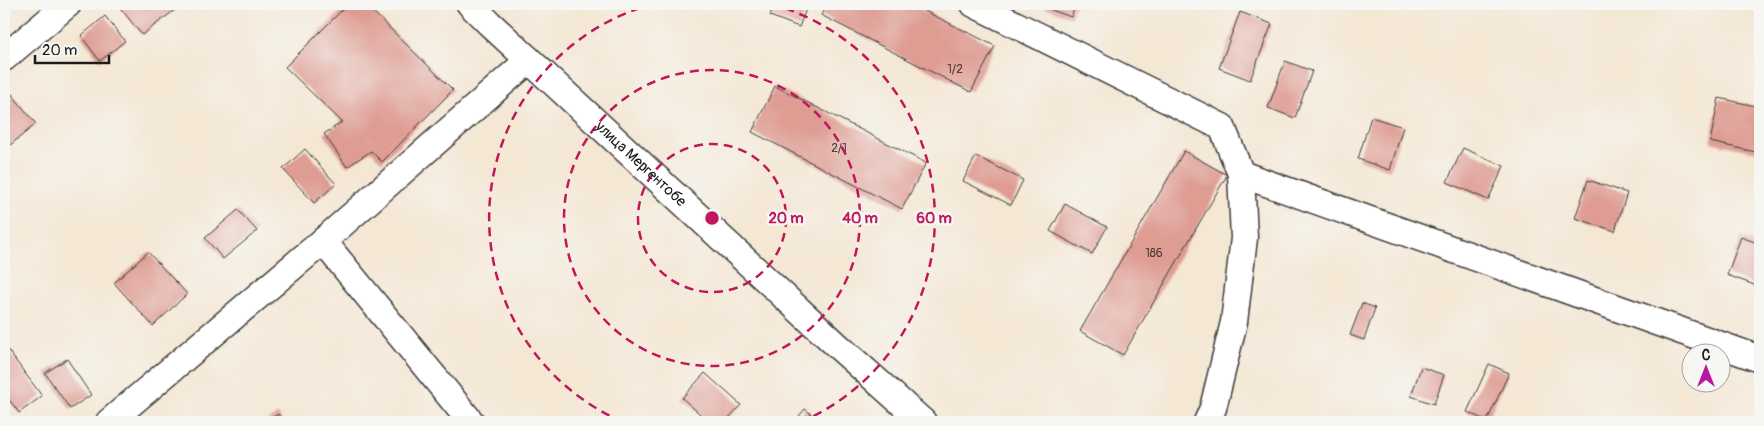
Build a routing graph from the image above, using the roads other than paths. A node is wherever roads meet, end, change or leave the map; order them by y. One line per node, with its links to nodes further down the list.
1 (68, 4): 4 (street)
2 (470, 4): 5 (street, улица Мергентобе)
3 (974, 4): 6 (street)
4 (4, 58)
5 (529, 60): 7 (street); 11 (street, улица Мергентобе)
6 (1241, 174): 8 (street); 12 (street)
7 (323, 241): 9 (street); 10 (street)
8 (1760, 359)
9 (110, 422)
10 (471, 422)
11 (923, 422)
12 (1207, 422)

